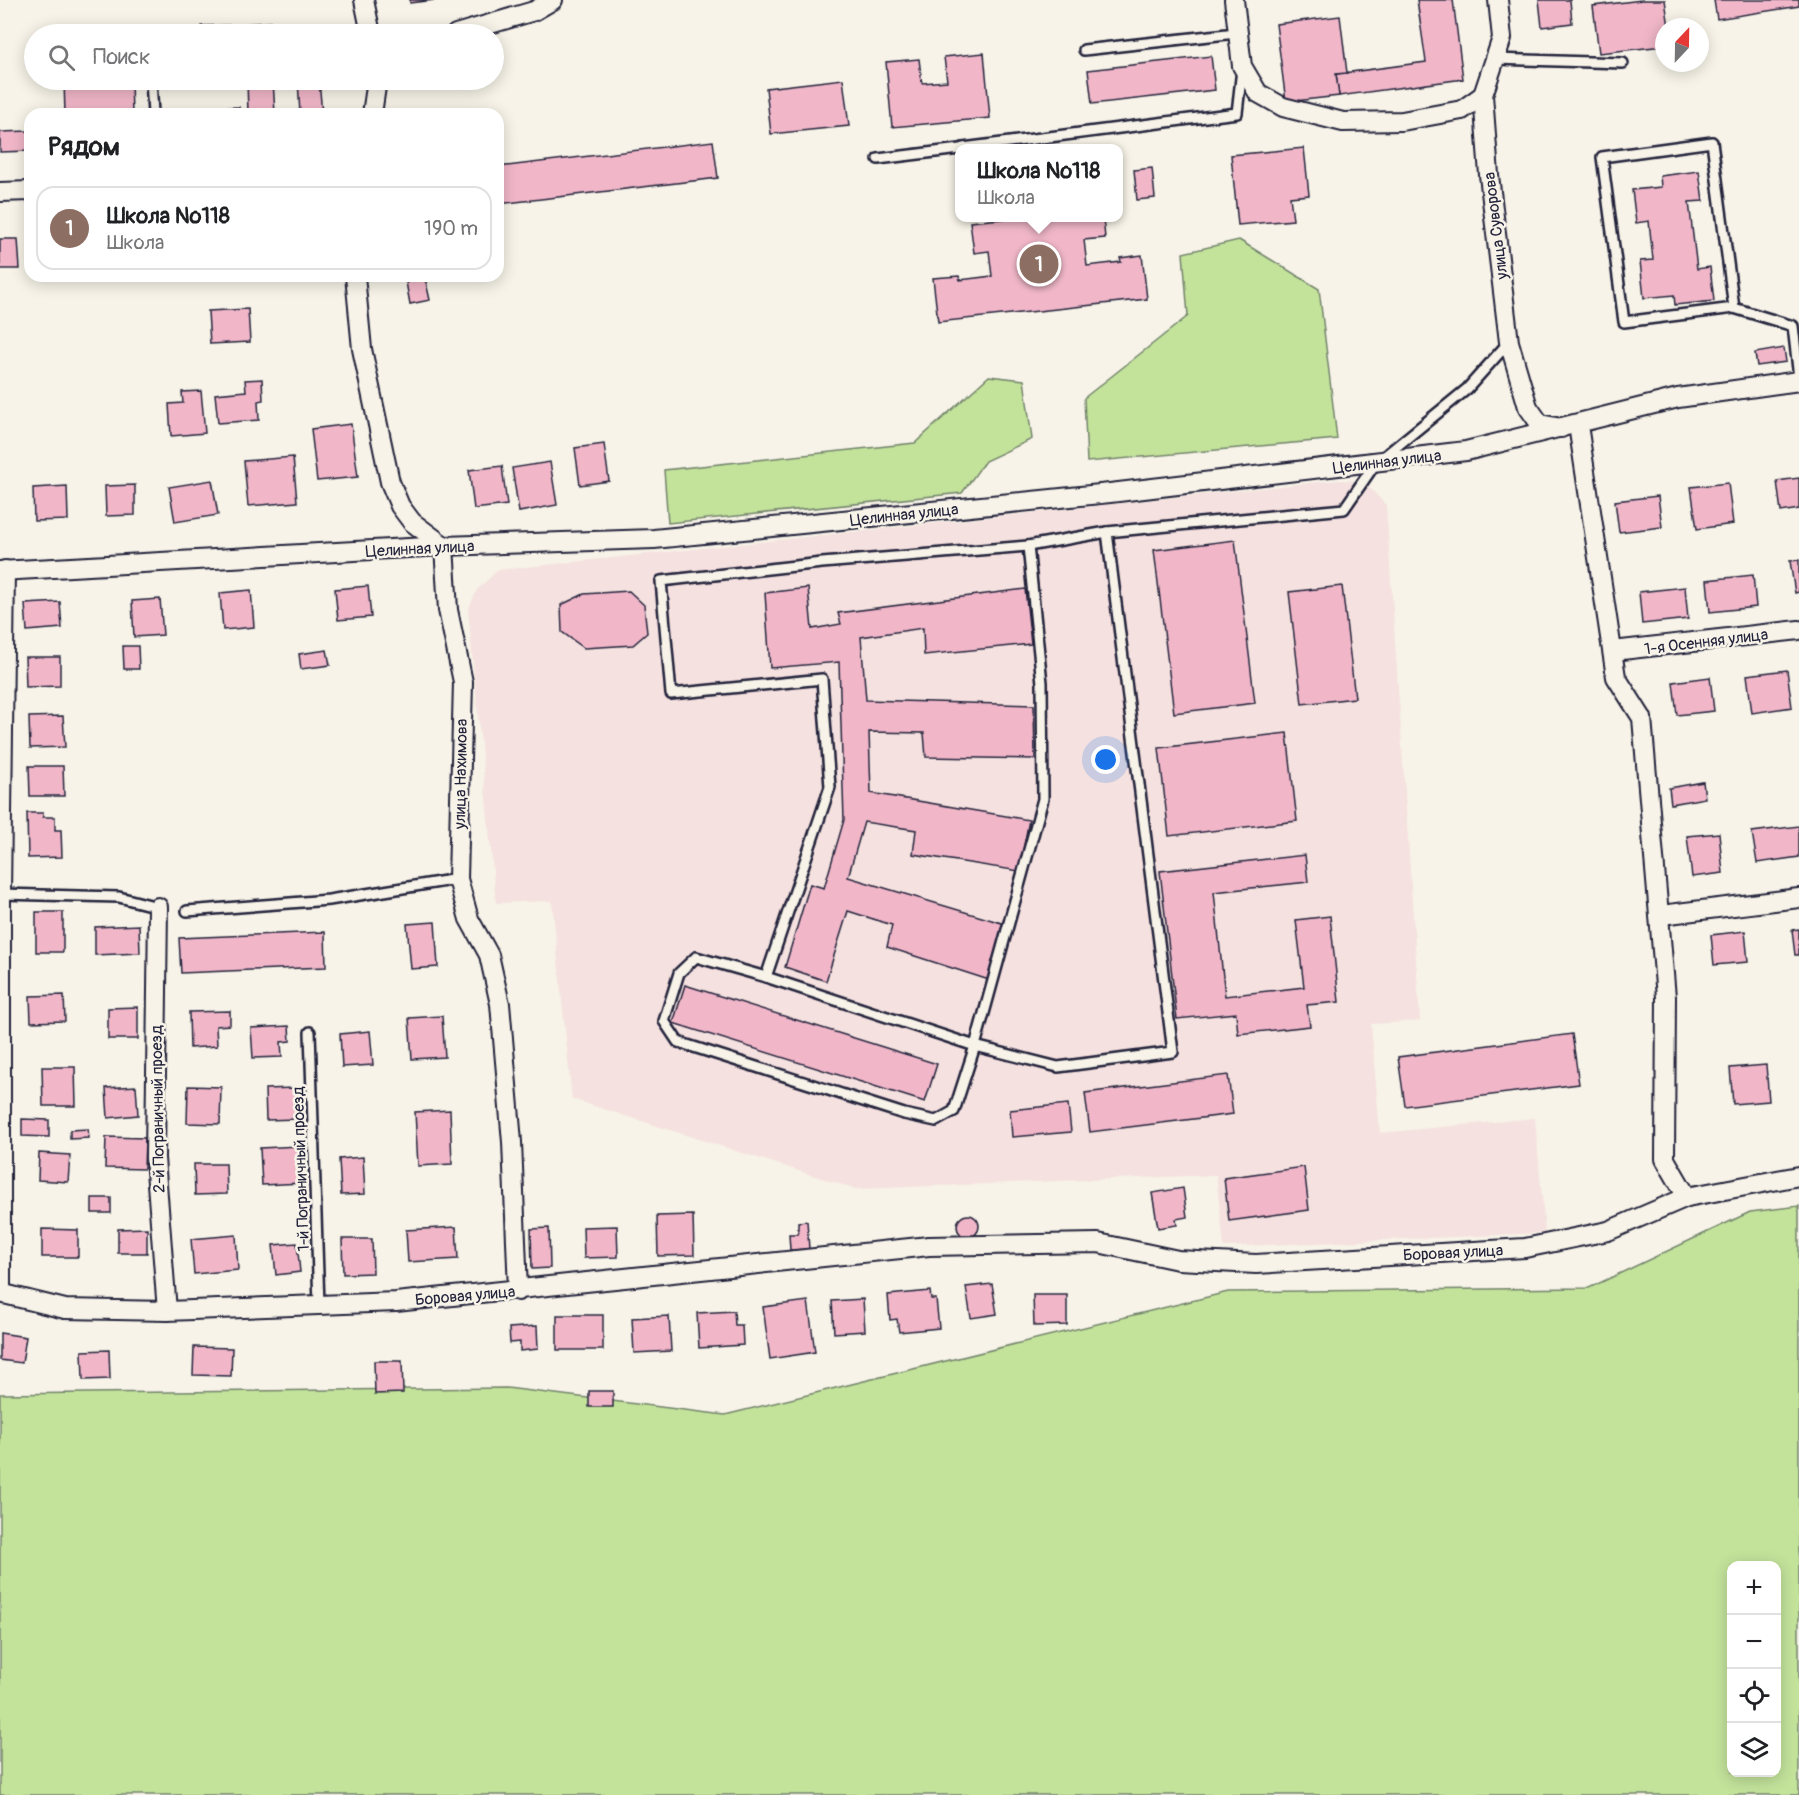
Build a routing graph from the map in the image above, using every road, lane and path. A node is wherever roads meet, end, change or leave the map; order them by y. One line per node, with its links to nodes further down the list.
1 (364, 0): 5 (street)
2 (553, 0): 6 (street)
3 (1234, 0): 7 (street)
4 (1498, 0): 9 (street, улица Суворова)
5 (369, 24)
6 (490, 24)
7 (1236, 33): 8 (lane); 11 (street)
8 (1084, 50)
9 (1494, 59): 10 (lane); 14 (street, улица Суворова)
10 (1623, 63)
11 (1242, 66): 14 (street); 17 (lane)
12 (152, 90): 15 (lane)
13 (376, 90): 16 (street)
14 (1483, 95): 24 (street, улица Суворова)
15 (153, 108)
16 (373, 108)
17 (999, 144)
18 (955, 150): 19 (lane)
19 (878, 159)
20 (24, 191): 21 (street)
21 (0, 192)
22 (356, 282): 29 (street)
23 (1734, 308): 23 (lane); 25 (lane)
24 (1509, 342): 26 (street, улица Суворова); 27 (lane)
25 (1799, 379): 26 (street, Целинная улица)
26 (1571, 427): 27 (street, Целинная улица); 33 (street)
27 (1375, 464): 28 (lane); 29 (street, Целинная улица)
28 (1107, 532): 30 (lane); 42 (lane)
29 (444, 546): 31 (street, Целинная улица); 34 (street, улица Нахимова)
30 (1028, 546): 40 (lane); 42 (lane)
31 (3, 571): 35 (street)
32 (1799, 630): 33 (street, 1-я Осенняя улица)
33 (1613, 651): 39 (street)
34 (458, 879): 38 (lane); 45 (street, улица Нахимова)
35 (0, 894): 37 (lane); 46 (street)
36 (1799, 898): 39 (street)
37 (158, 907): 48 (street, 2-й Пограничный проезд)
38 (187, 911)
39 (1661, 915): 44 (street)
40 (766, 977): 42 (lane); 42 (lane)
41 (310, 1032): 47 (lane, 1-й Пограничный проезд)
42 (975, 1046)
43 (1799, 1176): 44 (street, Боровая улица)
44 (1687, 1197): 45 (street, Боровая улица)
45 (518, 1291): 47 (street, Боровая улица)
46 (1, 1293): 48 (street, Боровая улица)
47 (319, 1305): 48 (street, Боровая улица)
48 (167, 1311)

